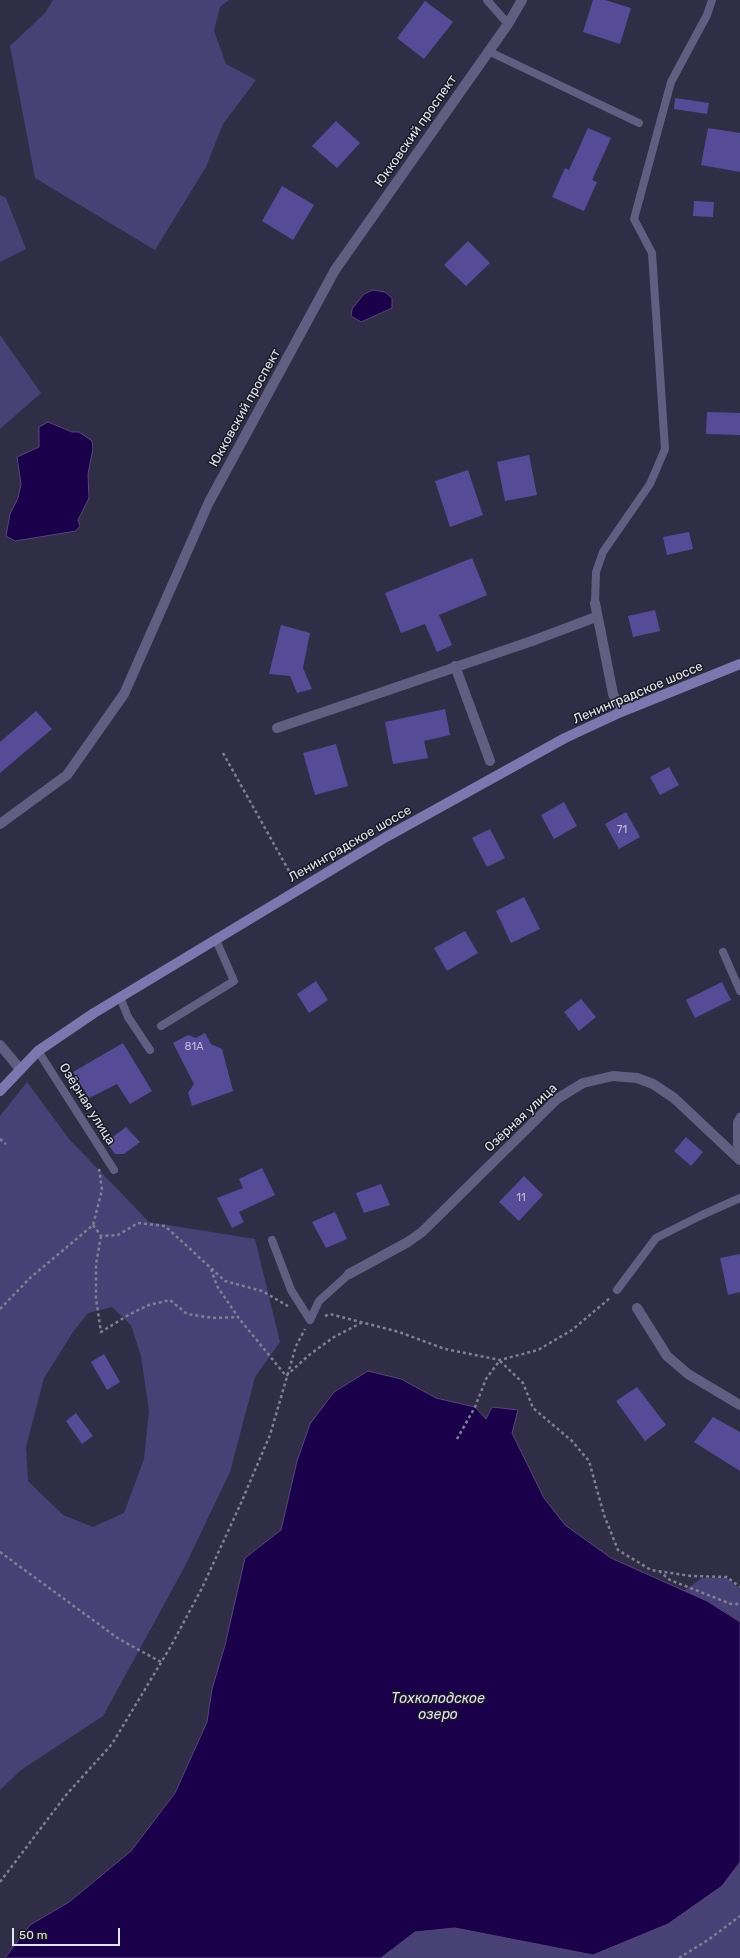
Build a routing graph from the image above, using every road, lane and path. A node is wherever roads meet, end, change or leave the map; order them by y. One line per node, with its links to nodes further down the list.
1 (487, 0): 4 (lane)
2 (522, 0): 4 (street, Юкковский проспект)
3 (712, 0): 7 (lane)
4 (508, 24): 5 (street, Юкковский проспект)
5 (488, 52): 6 (lane); 15 (street, Юкковский проспект)
6 (639, 123)
7 (595, 603): 8 (street)
8 (596, 617): 10 (street); 11 (street)
9 (740, 664): 11 (main road, Ленинградское шоссе)
10 (455, 666): 12 (street); 14 (street)
11 (621, 712): 16 (main road, Ленинградское шоссе)
12 (277, 728)
13 (223, 753): 16 (path)
14 (490, 761)
15 (0, 824)
16 (299, 889): 17 (main road, Ленинградское шоссе)
17 (216, 940): 20 (main road, Ленинградское шоссе); 21 (lane)
18 (723, 952): 19 (lane)
19 (740, 992)
20 (120, 997): 23 (lane); 24 (main road, Ленинградское шоссе)
21 (161, 1026)
22 (0, 1045): 25 (street)
23 (150, 1050)
24 (38, 1051): 25 (main road, Ленинградское шоссе); 32 (lane, Озёрная улица)
25 (20, 1069): 26 (main road, Ленинградское шоссе)
26 (0, 1091)
27 (740, 1117): 30 (lane)
28 (0, 1139): 29 (path)
29 (6, 1144)
30 (740, 1160): 38 (street, Озёрная улица)
31 (99, 1167): 34 (path)
32 (114, 1170)
33 (740, 1198): 39 (lane)
34 (93, 1225): 35 (path); 41 (path)
35 (101, 1236): 37 (path); 43 (path)
36 (272, 1240): 44 (lane)
37 (211, 1269): 42 (path); 43 (path)
38 (349, 1274): 44 (lane)
39 (617, 1290): 46 (path)
40 (637, 1308): 48 (street)
41 (0, 1309)
42 (292, 1309)
43 (238, 1317): 47 (path)
44 (310, 1320): 45 (path); 47 (path)
45 (361, 1323): 46 (path); 47 (path)
46 (500, 1360): 49 (path); 51 (path)
47 (286, 1376): 54 (path)
48 (740, 1405)
49 (457, 1439)
50 (0, 1552): 54 (path)
51 (659, 1571): 52 (path); 53 (path)
52 (740, 1587)
53 (740, 1604)
54 (161, 1662): 55 (path)
55 (0, 1882)
56 (740, 1916): 57 (path)
57 (679, 1958)

